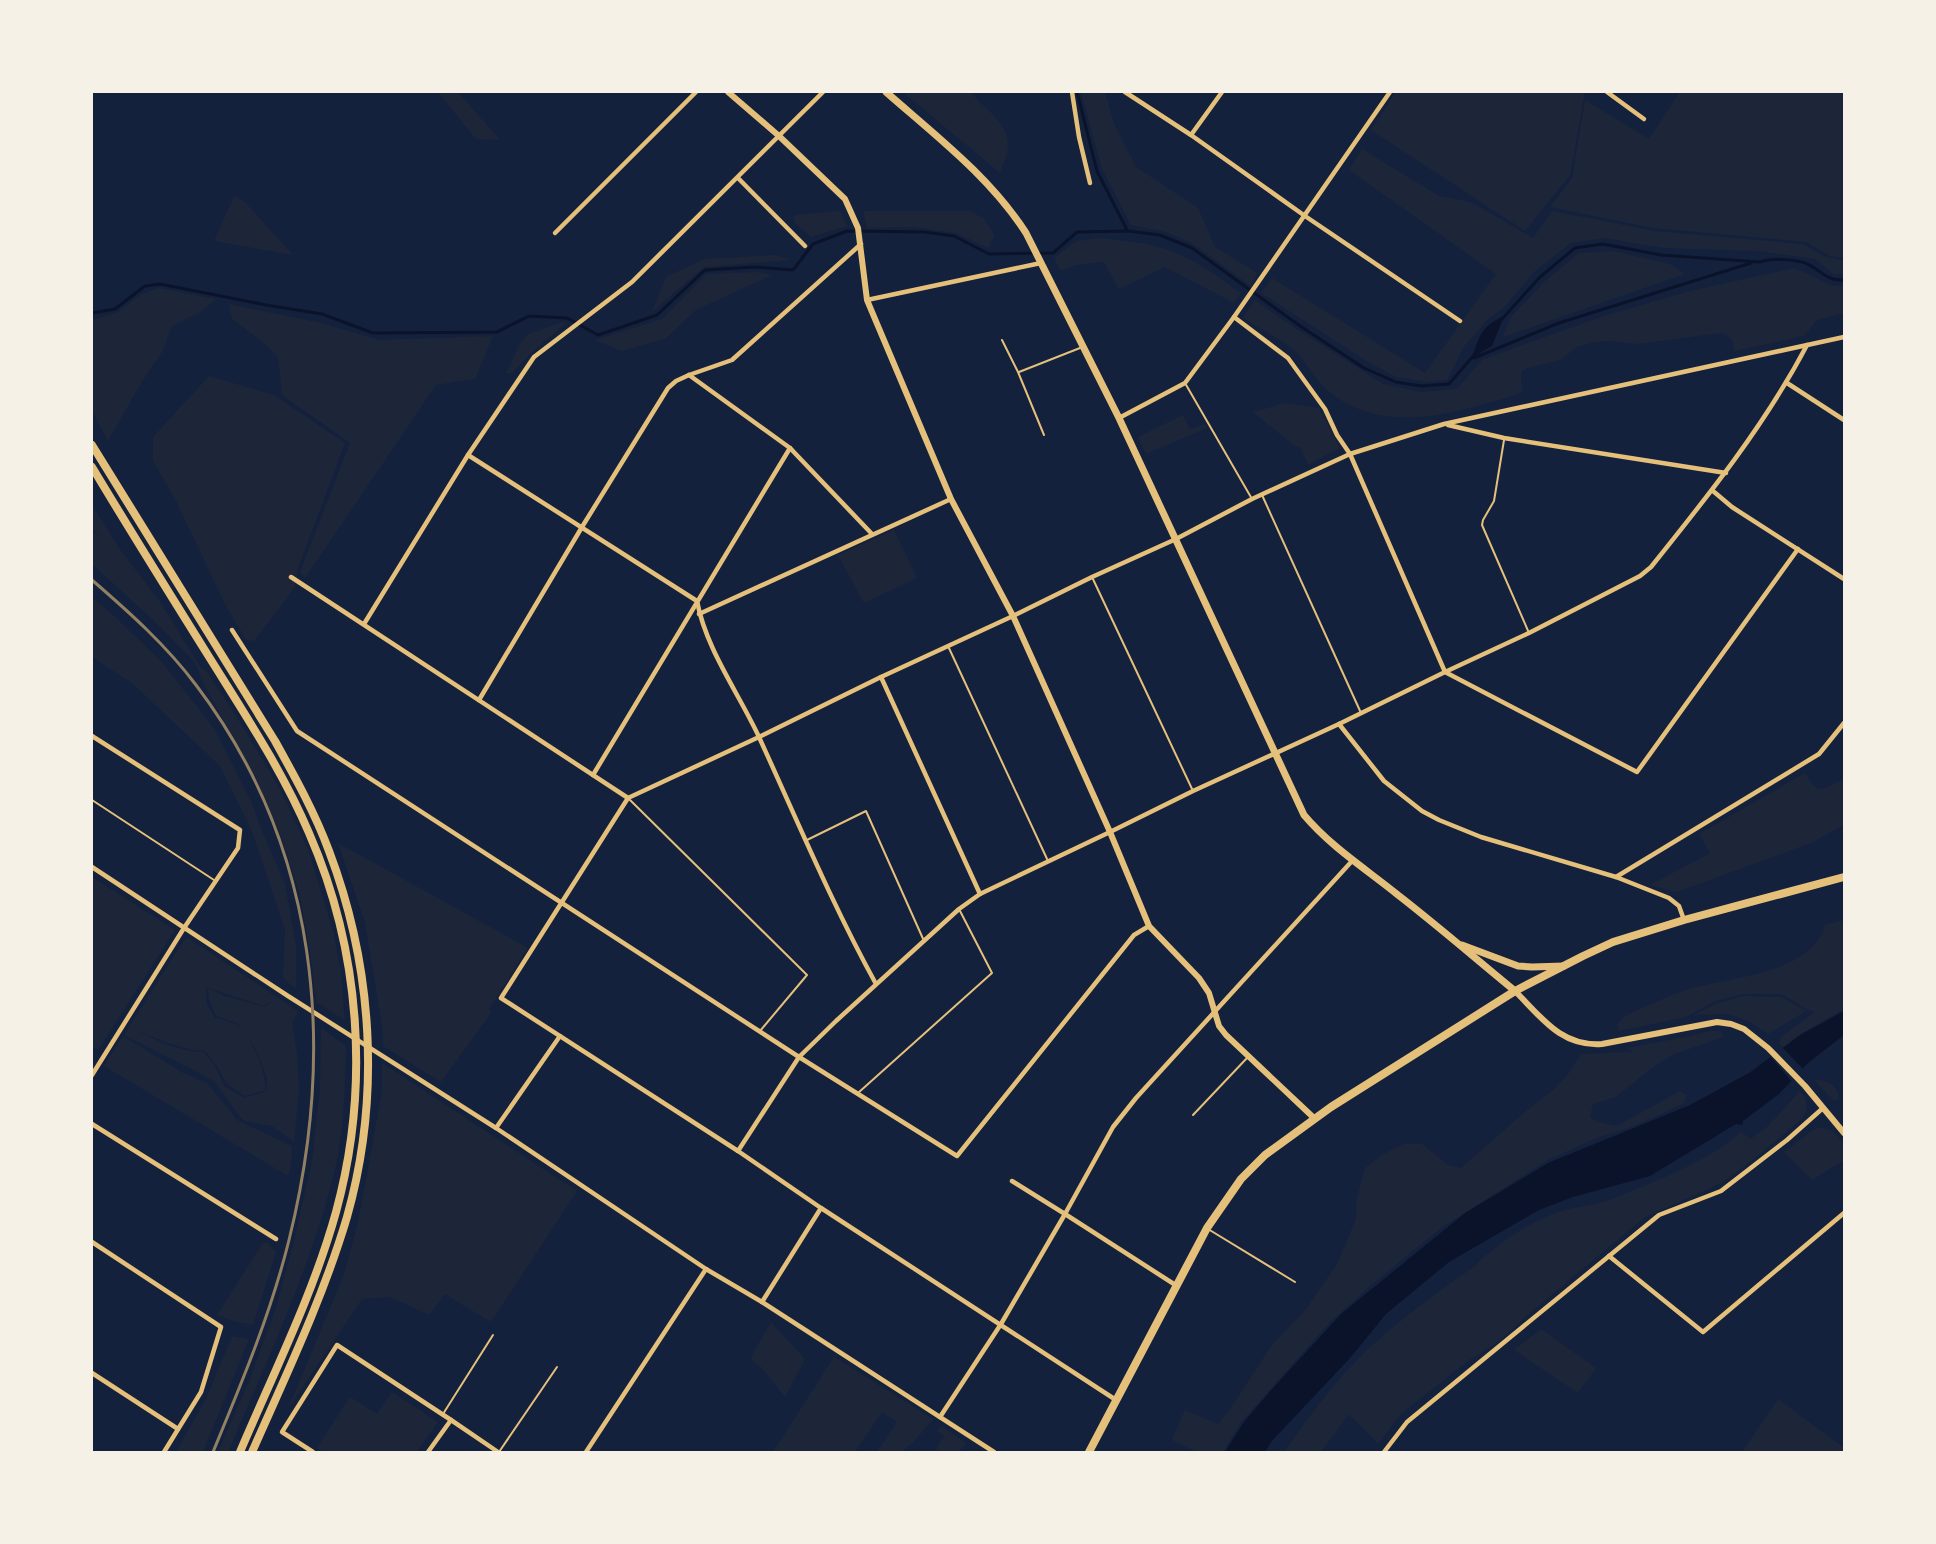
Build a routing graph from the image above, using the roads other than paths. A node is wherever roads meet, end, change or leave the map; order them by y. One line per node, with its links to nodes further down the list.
1 (696, 92): 16 (street)
2 (728, 92): 12 (street)
3 (823, 92): 12 (street)
4 (886, 92): 19 (main road)
5 (1071, 92): 14 (street)
6 (1125, 92): 11 (street)
7 (1222, 92): 11 (street)
8 (1390, 92): 15 (street)
9 (1607, 92): 10 (street)
10 (1644, 119)
11 (1191, 135): 15 (street)
12 (779, 136): 13 (street); 17 (street)
13 (738, 178): 18 (street); 39 (street)
14 (1090, 183)
15 (1305, 216): 21 (street); 22 (street)
16 (555, 233)
17 (861, 244): 20 (street); 28 (street)
18 (805, 246)
19 (1041, 263): 20 (street); 26 (main road)
20 (867, 300): 44 (street)
21 (1234, 317): 29 (street); 38 (street)
22 (1460, 321)
23 (1845, 337): 25 (street)
24 (1002, 340): 27 (lane)
25 (1807, 345): 30 (street); 33 (street)
26 (1083, 347): 27 (lane); 31 (main road)
27 (1018, 372): 34 (lane)
28 (689, 375): 37 (street); 46 (street)
29 (1185, 383): 31 (street); 45 (lane)
30 (1787, 383): 32 (street); 41 (street)
31 (1119, 418): 48 (main road)
32 (1845, 420)
33 (1444, 424): 35 (street); 38 (street)
34 (1044, 435)
35 (1504, 438): 41 (street); 58 (lane)
36 (92, 445): 129 (highway)
37 (790, 448): 47 (street); 53 (street)
38 (1350, 454): 43 (street); 60 (street)
39 (468, 455): 46 (street); 56 (street)
40 (92, 468): 128 (highway)
41 (1726, 473): 42 (street)
42 (1713, 491): 49 (street); 58 (street)
43 (1262, 495): 45 (street); 63 (lane)
44 (951, 499): 47 (street); 55 (street)
45 (1252, 499): 48 (street)
46 (582, 526): 53 (street); 62 (street)
47 (872, 534): 54 (street)
48 (1176, 539): 50 (street); 68 (main road)
49 (1797, 549): 52 (street); 60 (street)
50 (1092, 577): 55 (street); 70 (lane)
51 (291, 578): 56 (street)
52 (1845, 579)
53 (697, 601): 54 (street); 69 (street)
54 (699, 614): 67 (street)
55 (1013, 616): 59 (street); 73 (street)
56 (364, 624): 62 (street)
57 (232, 630): 82 (street)
58 (1529, 633): 60 (street)
59 (948, 646): 61 (street); 76 (lane)
60 (1445, 672): 63 (street)
61 (880, 677): 67 (street); 81 (street)
62 (479, 700): 69 (street)
63 (1361, 713): 65 (street)
64 (1845, 723): 78 (street)
65 (1339, 724): 68 (street); 78 (street)
66 (92, 736): 80 (street)
67 (759, 737): 71 (street); 74 (street)
68 (1275, 753): 70 (street); 75 (main road)
69 (593, 775): 71 (street)
70 (1192, 791): 73 (street)
71 (628, 798): 82 (street); 93 (lane)
72 (92, 800): 80 (lane)
73 (1110, 832): 76 (street); 85 (street)
74 (806, 840): 87 (lane); 90 (street)
75 (1352, 861): 88 (main road); 92 (street)
76 (1048, 862): 81 (street)
77 (92, 867): 86 (street)
78 (1616, 877): 84 (street)
79 (1845, 877): 84 (main road)
80 (214, 880): 86 (street)
81 (980, 894): 83 (street)
82 (562, 902): 93 (street); 94 (street)
83 (959, 909): 87 (street); 98 (lane)
84 (1684, 920): 89 (main road)
85 (1149, 926): 92 (street); 98 (street)
86 (184, 928): 97 (street); 103 (street)
87 (924, 941): 90 (street)
88 (1456, 942): 89 (main road); 91 (main road)
89 (1564, 966): 91 (main road)
90 (876, 984): 95 (street)
91 (1515, 991): 99 (street); 101 (main road)
92 (1214, 1012): 96 (street); 109 (street)
93 (760, 1031): 95 (street)
94 (560, 1036): 103 (street); 105 (street)
95 (799, 1057): 98 (street); 105 (street)
96 (1249, 1057): 100 (lane); 101 (street)
97 (92, 1075)
98 (858, 1093)
99 (1823, 1108): 104 (street); 113 (street)
100 (1193, 1115)
101 (1314, 1118): 110 (main road)
102 (92, 1124): 111 (street)
103 (496, 1128): 114 (street)
104 (1845, 1133)
105 (738, 1151): 107 (street)
106 (1012, 1181): 109 (street)
107 (821, 1208): 117 (street); 118 (street)
108 (1845, 1213): 113 (street)
109 (1065, 1214): 116 (street); 118 (street)
110 (1207, 1228): 115 (lane); 116 (main road)
111 (276, 1239)
112 (92, 1242): 126 (street)
113 (1609, 1256): 136 (street)
114 (706, 1269): 117 (street); 133 (street)
115 (1295, 1282)
116 (1176, 1286): 122 (main road)
117 (762, 1302): 124 (street)
118 (1001, 1324): 122 (street); 124 (street)
119 (493, 1335): 123 (lane)
120 (557, 1367): 132 (lane)
121 (92, 1373): 126 (street)
122 (1117, 1400): 135 (main road)
123 (443, 1414): 125 (street); 130 (street)
124 (940, 1417): 134 (street)
125 (452, 1420): 131 (street); 132 (street)
126 (178, 1429): 127 (street)
127 (164, 1452)
128 (240, 1452)
129 (252, 1452)
130 (313, 1452)
131 (428, 1452)
132 (499, 1452)
133 (586, 1452)
134 (994, 1452)
135 (1089, 1452)
136 (1384, 1452)

